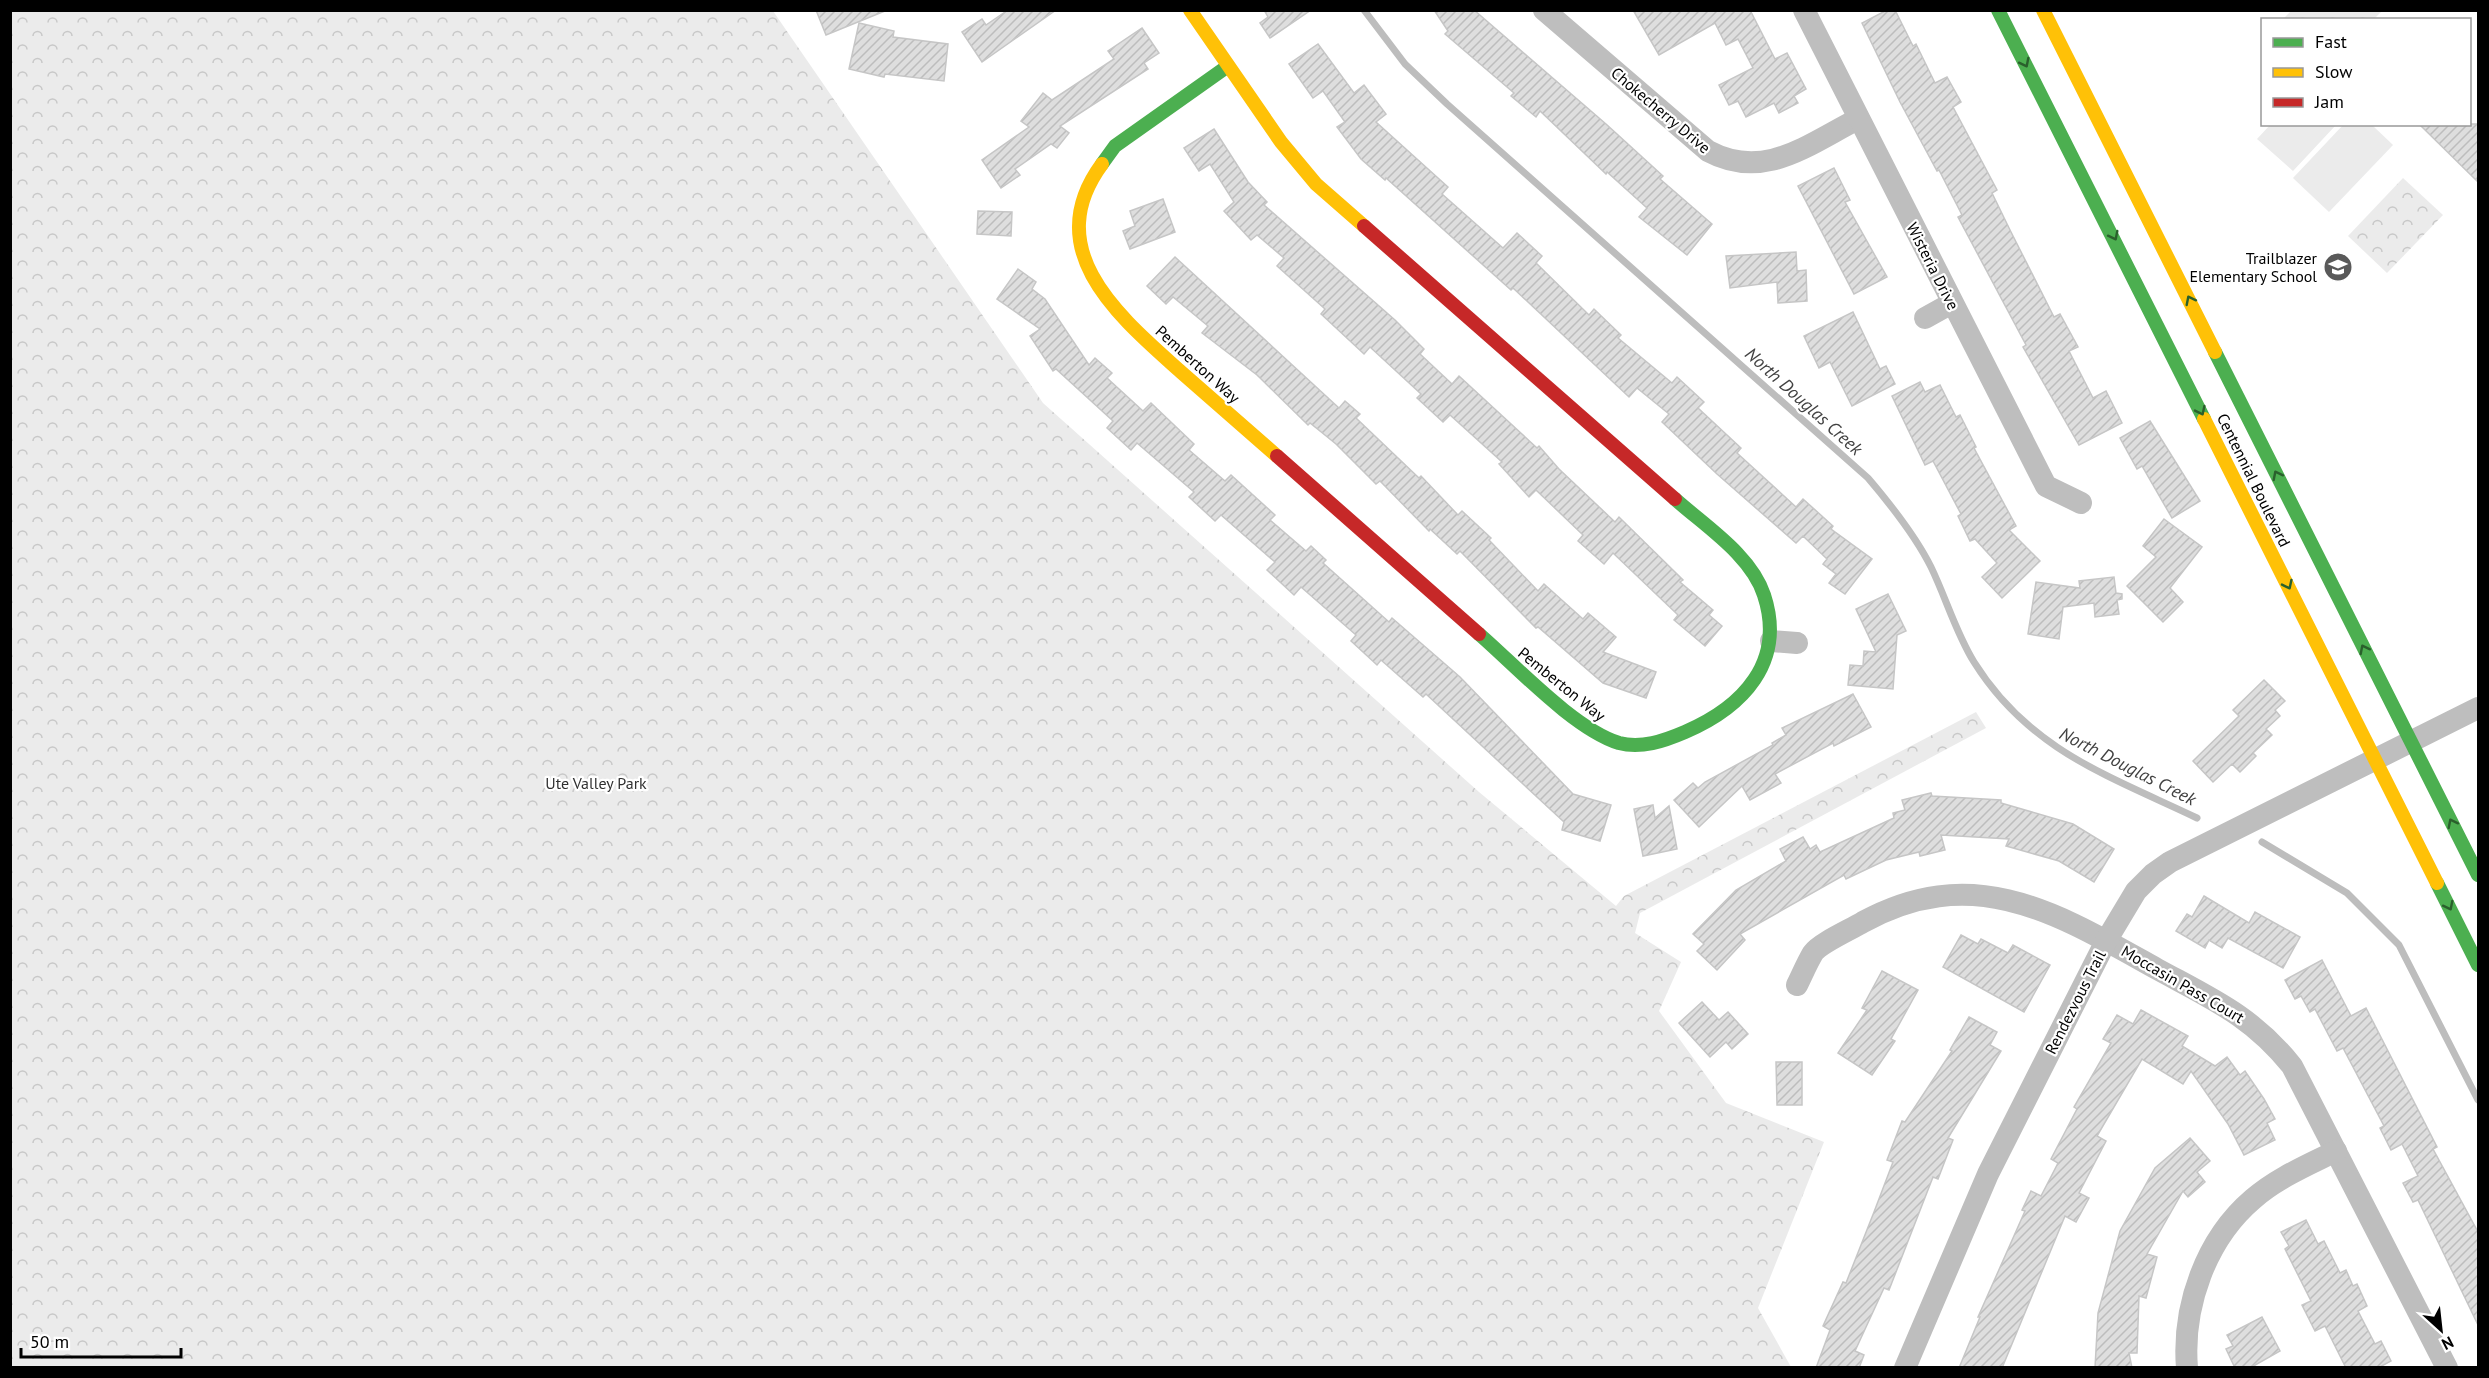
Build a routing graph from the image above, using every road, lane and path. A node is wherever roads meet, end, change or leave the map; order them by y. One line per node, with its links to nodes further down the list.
1 (1190, 10): 6 (street, Pemberton Way)
2 (1544, 10): 7 (street, Chokecherry Drive)
3 (1803, 10): 7 (street, Wisteria Drive)
4 (1998, 10): 15 (street, Centennial Boulevard, one-way to 15)
5 (2043, 10): 14 (street, Centennial Boulevard, one-way to 5)
6 (1228, 66): 11 (street, Pemberton Way); 11 (street, Pemberton Way)
7 (1858, 119): 8 (street, Wisteria Drive)
8 (1952, 303): 9 (street); 10 (street, Wisteria Drive)
9 (1925, 318)
10 (2081, 503)
11 (1771, 641): 12 (street)
12 (1797, 643)
13 (2478, 708): 14 (street, Rendezvous Trail)
14 (2411, 742): 15 (street, Rendezvous Trail); 16 (street, Centennial Boulevard, one-way to 14)
15 (2375, 760): 17 (street, Rendezvous Trail); 18 (street, Centennial Boulevard, one-way to 18)
16 (2478, 875)
17 (2106, 941): 19 (street, Moccasin Pass Court); 20 (street, Moccasin Pass Court); 21 (street, Rendezvous Trail)
18 (2478, 965)
19 (1797, 986)
20 (2336, 1151): 22 (street); 23 (street, Moccasin Pass Court)
21 (1905, 1368)
22 (2187, 1368)
23 (2447, 1368)

